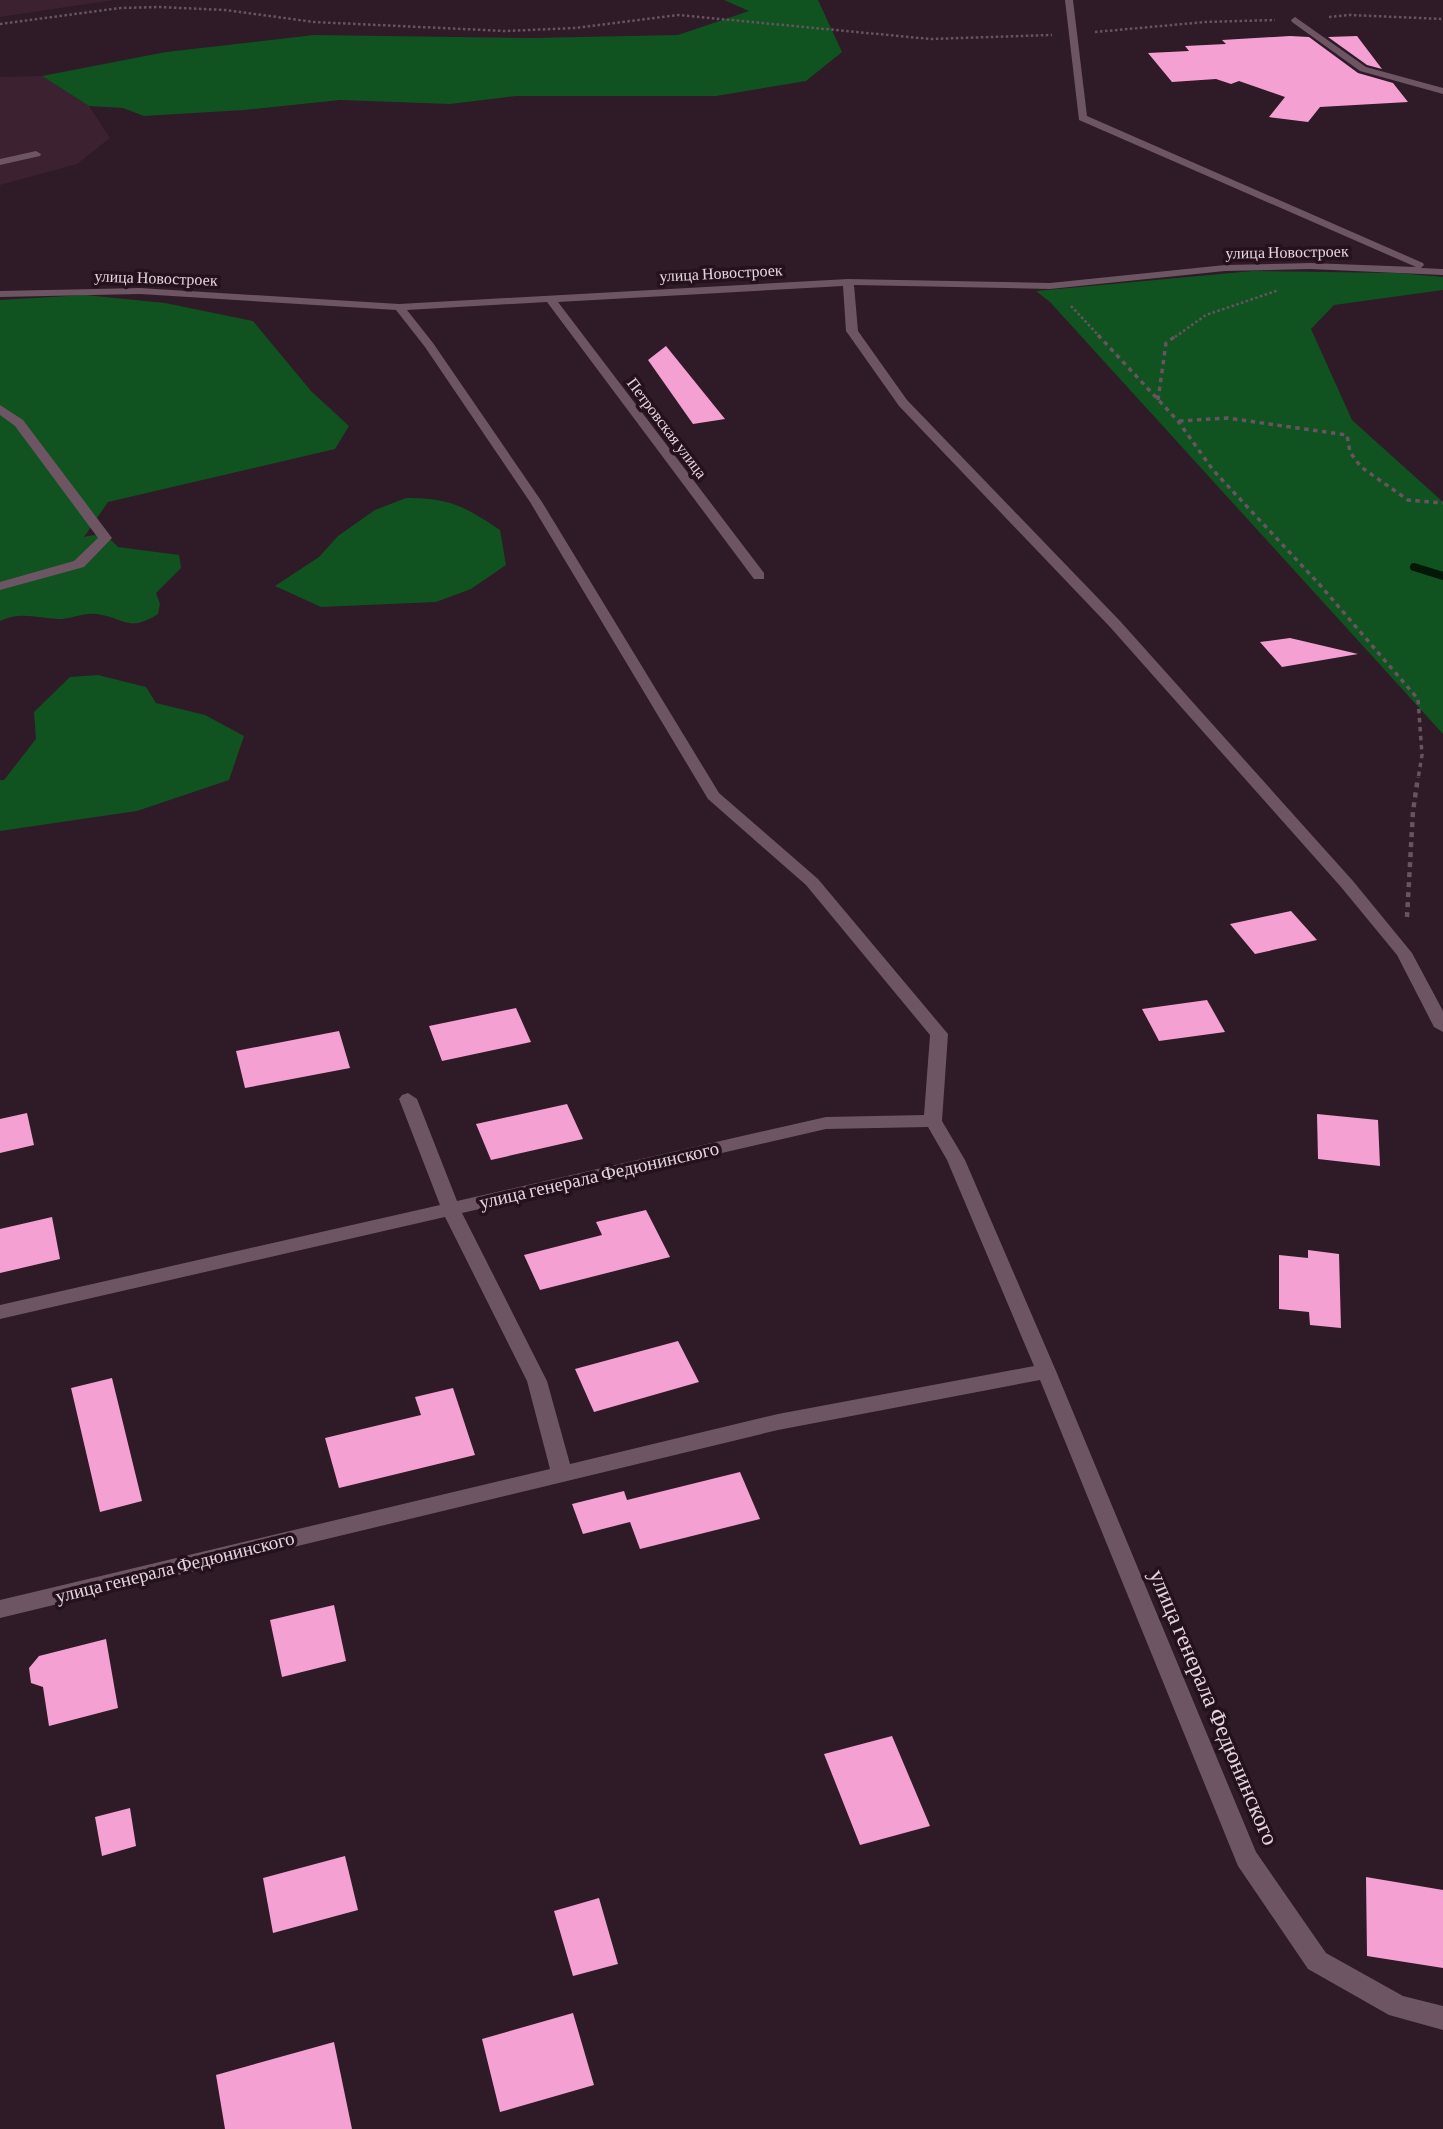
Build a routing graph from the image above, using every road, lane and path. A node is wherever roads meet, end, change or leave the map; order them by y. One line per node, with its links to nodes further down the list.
1 (1069, 0): 5 (street)
2 (1443, 19): 3 (path)
3 (1295, 20): 5 (path); 6 (street)
4 (0, 24): 5 (path)
5 (1073, 34): 9 (street)
6 (1443, 91)
7 (36, 154): 8 (street)
8 (0, 162)
9 (1438, 271): 11 (street, улица Новостроек)
10 (848, 282): 11 (street, улица Новостроек); 14 (street, улица Новостроек); 22 (street)
11 (1050, 286): 16 (path)
12 (1283, 289): 16 (path)
13 (0, 294): 15 (street, улица Новостроек)
14 (550, 299): 15 (street, улица Новостроек); 20 (street, Петровская улица)
15 (399, 307): 25 (street)
16 (1158, 401): 18 (path)
17 (0, 409): 21 (street)
18 (1178, 421): 19 (path); 22 (path)
19 (1443, 503)
20 (759, 576)
21 (0, 586)
22 (1404, 953): 23 (street)
23 (1443, 1027)
24 (408, 1099): 26 (street)
25 (933, 1121): 26 (street, улица генерала Федюнинского); 28 (street, улица генерала Федюнинского)
26 (451, 1209): 27 (street, улица генерала Федюнинского); 29 (street)
27 (0, 1312)
28 (1046, 1371): 29 (street, улица генерала Федюнинского); 31 (street, улица генерала Федюнинского)
29 (562, 1474): 30 (street, улица генерала Федюнинского)
30 (0, 1609)
31 (1443, 2018)

